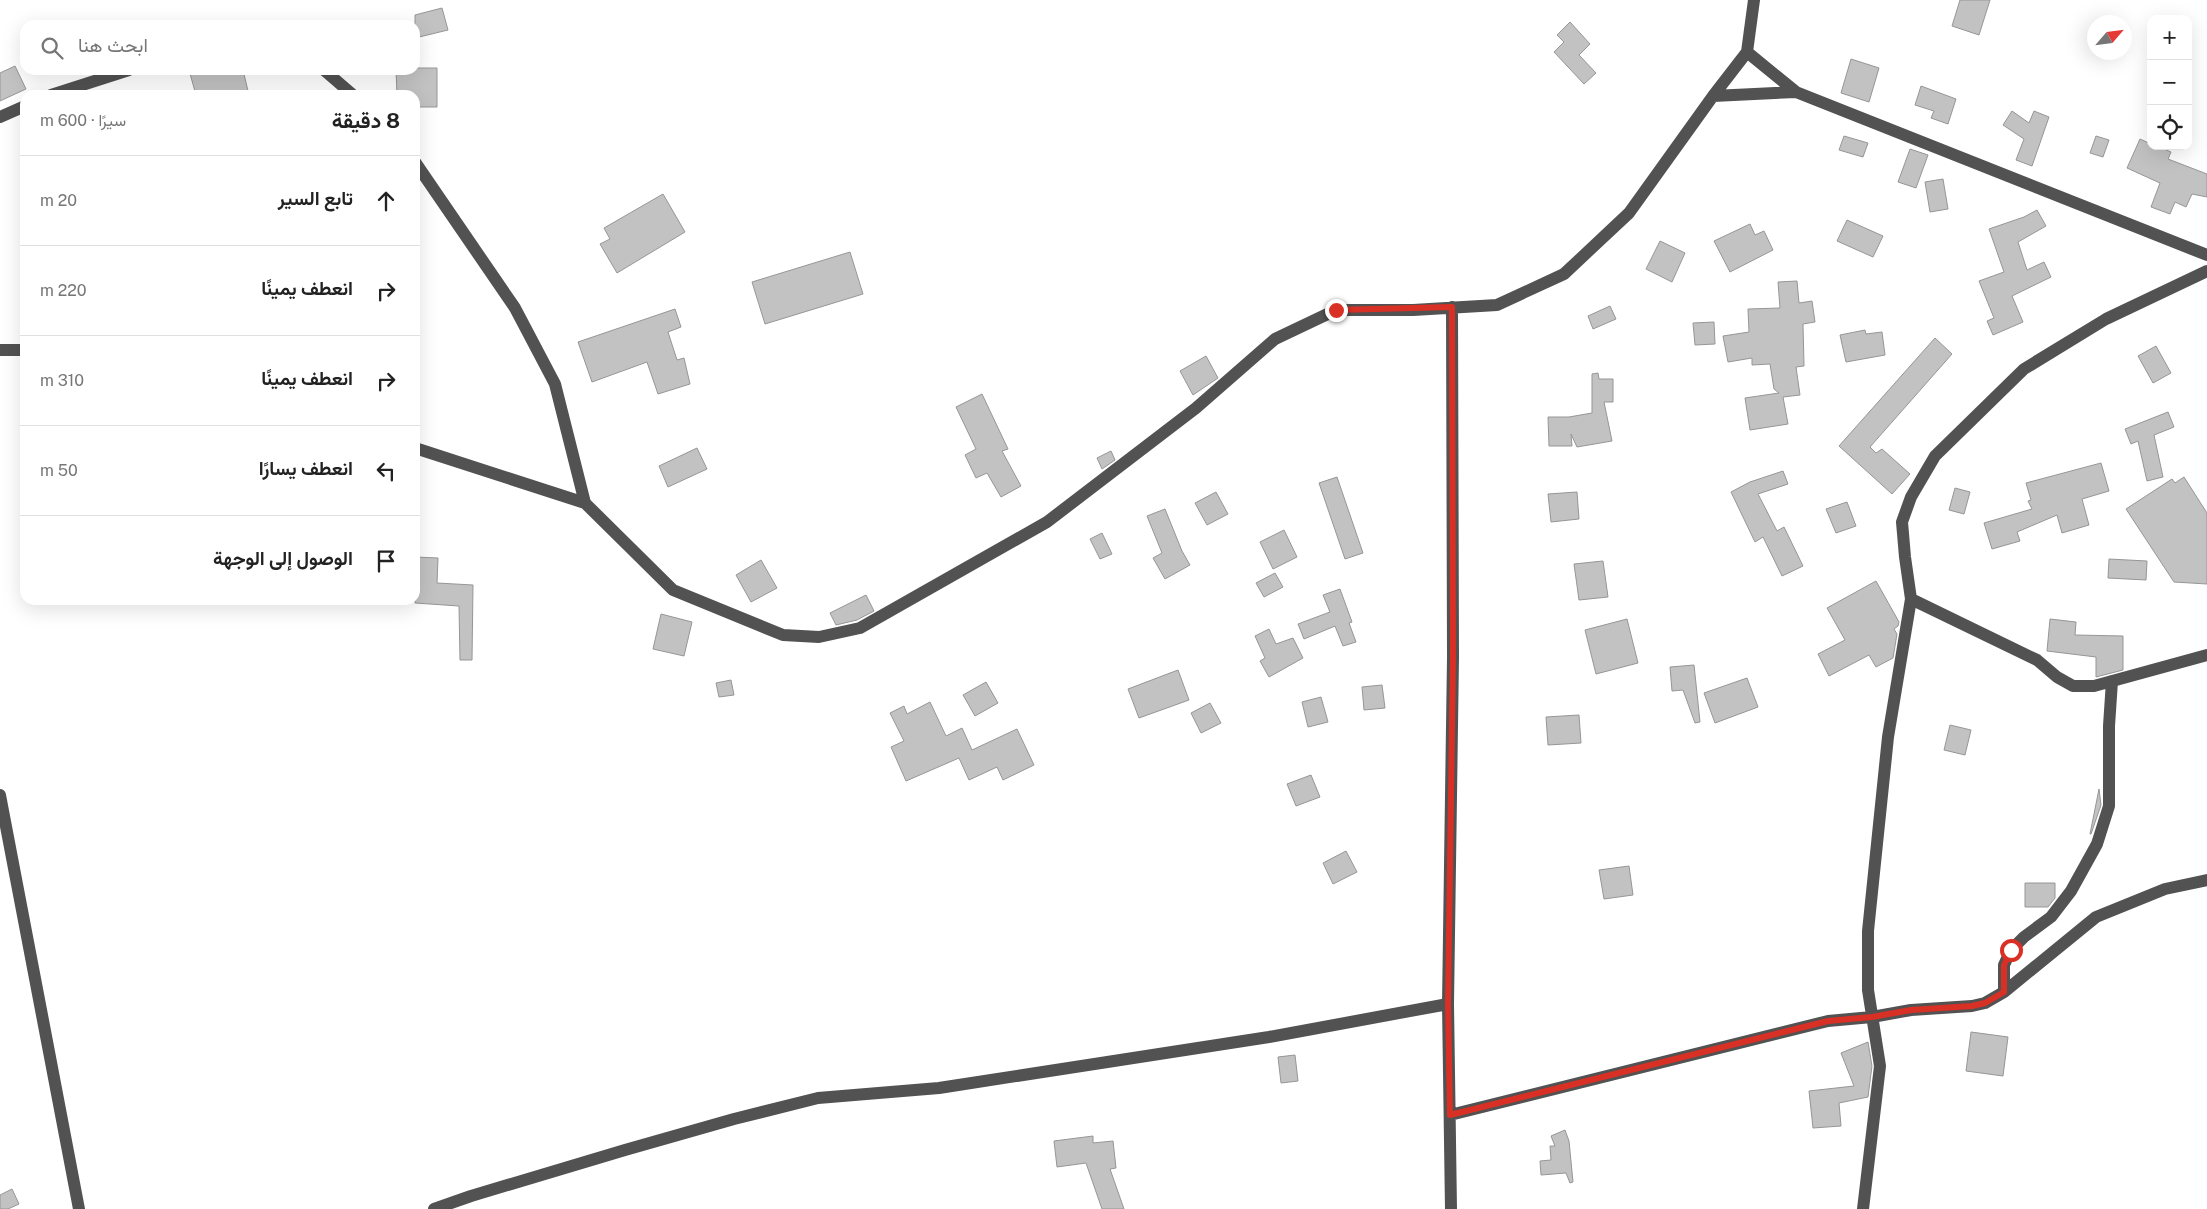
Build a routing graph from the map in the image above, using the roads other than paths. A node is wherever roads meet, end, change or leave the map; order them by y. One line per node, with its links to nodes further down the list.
1 (1754, 0): 2 (street)
2 (1747, 52): 7 (street); 8 (street)
3 (113, 75): 5 (street)
4 (330, 75): 6 (street)
5 (67, 90)
6 (347, 90)
7 (1796, 92): 8 (street); 12 (street)
8 (1713, 96): 14 (street)
9 (20, 108): 10 (street)
10 (0, 117)
11 (420, 169): 18 (street)
12 (2207, 255)
13 (2207, 272): 19 (street)
14 (1452, 307): 18 (street); 25 (street)
15 (0, 350): 16 (street)
16 (20, 350)
17 (420, 450): 18 (street)
18 (585, 503)
19 (1911, 598): 21 (street); 26 (street)
20 (2207, 655): 21 (street)
21 (2112, 681): 24 (street)
22 (0, 795): 28 (street)
23 (2207, 880): 24 (street)
24 (2004, 992): 26 (street)
25 (1448, 1004): 27 (street); 29 (street)
26 (1872, 1017): 27 (street); 31 (street)
27 (1450, 1115): 30 (street)
28 (78, 1209)
29 (434, 1209)
30 (1451, 1209)
31 (1863, 1209)

